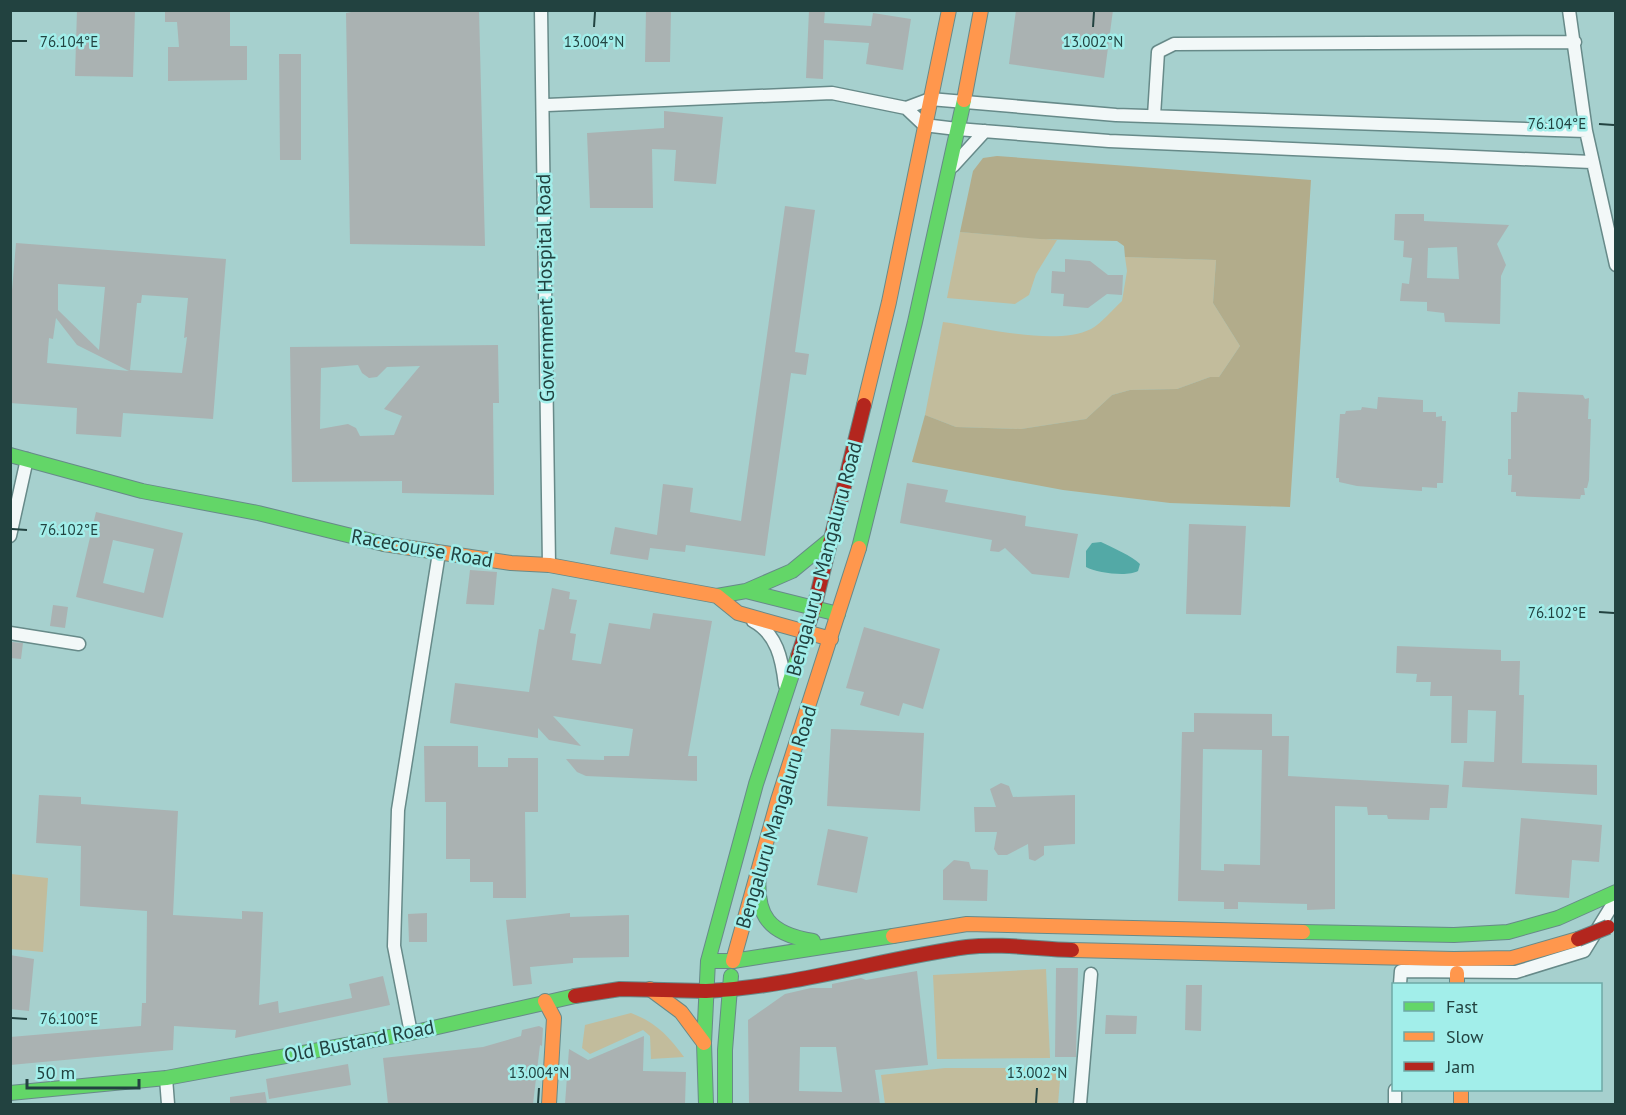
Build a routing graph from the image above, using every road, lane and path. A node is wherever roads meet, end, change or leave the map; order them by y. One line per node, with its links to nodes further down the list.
1 (541, 10): 24 (street, Government Hospital Road)
2 (949, 10): 6 (main road, Bengaluru - Mangaluru Road)
3 (981, 10): 7 (main road, Bengaluru - Mangaluru Road)
4 (1569, 10): 5 (street)
5 (1575, 42): 10 (street); 14 (street)
6 (930, 99): 7 (street); 9 (street); 11 (main road, Bengaluru - Mangaluru Road)
7 (963, 102): 10 (street); 12 (main road, Bengaluru - Mangaluru Road)
8 (547, 105): 9 (street)
9 (906, 108): 11 (street)
10 (1154, 116): 14 (street)
11 (924, 125): 12 (street); 18 (main road, Bengaluru - Mangaluru Road)
12 (957, 129): 13 (street); 16 (main road, Bengaluru - Mangaluru Road)
13 (985, 131): 15 (street); 16 (street)
14 (1586, 131): 15 (street)
15 (1592, 162): 17 (street)
16 (947, 175): 18 (main road, Bengaluru - Mangaluru Road)
17 (1616, 265)
18 (900, 318): 22 (main road, Bengaluru - Mangaluru Road); 29 (main road, Bengaluru - Mangaluru Road)
19 (10, 455): 20 (main road, Racecourse Road)
20 (27, 459): 21 (street); 23 (main road, Racecourse Road)
21 (10, 536)
22 (831, 540): 25 (main road); 27 (main road, Bengaluru - Mangaluru Road)
23 (439, 553): 24 (main road, Racecourse Road); 48 (street)
24 (549, 565): 26 (main road, Racecourse Road)
25 (746, 591): 26 (main road); 27 (main road)
26 (717, 596): 28 (main road, Racecourse Road)
27 (814, 608): 29 (main road); 30 (main road, Bengaluru - Mangaluru Road)
28 (738, 613): 30 (main road, Racecourse Road); 34 (street)
29 (838, 614): 32 (main road, Bengaluru - Mangaluru Road)
30 (807, 631): 32 (main road, Racecourse Road); 34 (main road, Bengaluru - Mangaluru Road)
31 (10, 633): 33 (street)
32 (831, 639): 35 (main road, Bengaluru Mangaluru Road)
33 (79, 644)
34 (786, 697): 39 (main road, Bengaluru - Mangaluru Road)
35 (759, 872): 38 (main road); 40 (main road, Bengaluru Mangaluru Road)
36 (1612, 896): 38 (main road); 42 (street)
37 (1612, 924): 46 (main road, Old Bustand Road, bridge)
38 (843, 942): 40 (main road)
39 (708, 961): 40 (main road); 45 (main road, Bengaluru - Mangaluru Road)
40 (733, 961): 46 (main road)
41 (1091, 974): 56 (street)
42 (1457, 979): 43 (street)
43 (1400, 983)
44 (648, 988): 45 (main road, Old Bustand Road); 47 (main road, Old Bustand Road); 49 (main road)
45 (706, 991): 46 (main road, Old Bustand Road); 49 (main road, Bengaluru - Mangaluru Road)
46 (730, 991): 55 (main road)
47 (545, 1001): 48 (main road, Old Bustand Road); 53 (main road)
48 (411, 1033): 50 (main road, Old Bustand Road)
49 (704, 1043): 54 (main road, Bengaluru - Mangaluru Road)
50 (166, 1078): 51 (main road, Old Bustand Road); 52 (street)
51 (10, 1093)
52 (168, 1104)
53 (549, 1104)
54 (706, 1104)
55 (725, 1104)
56 (1080, 1104)

